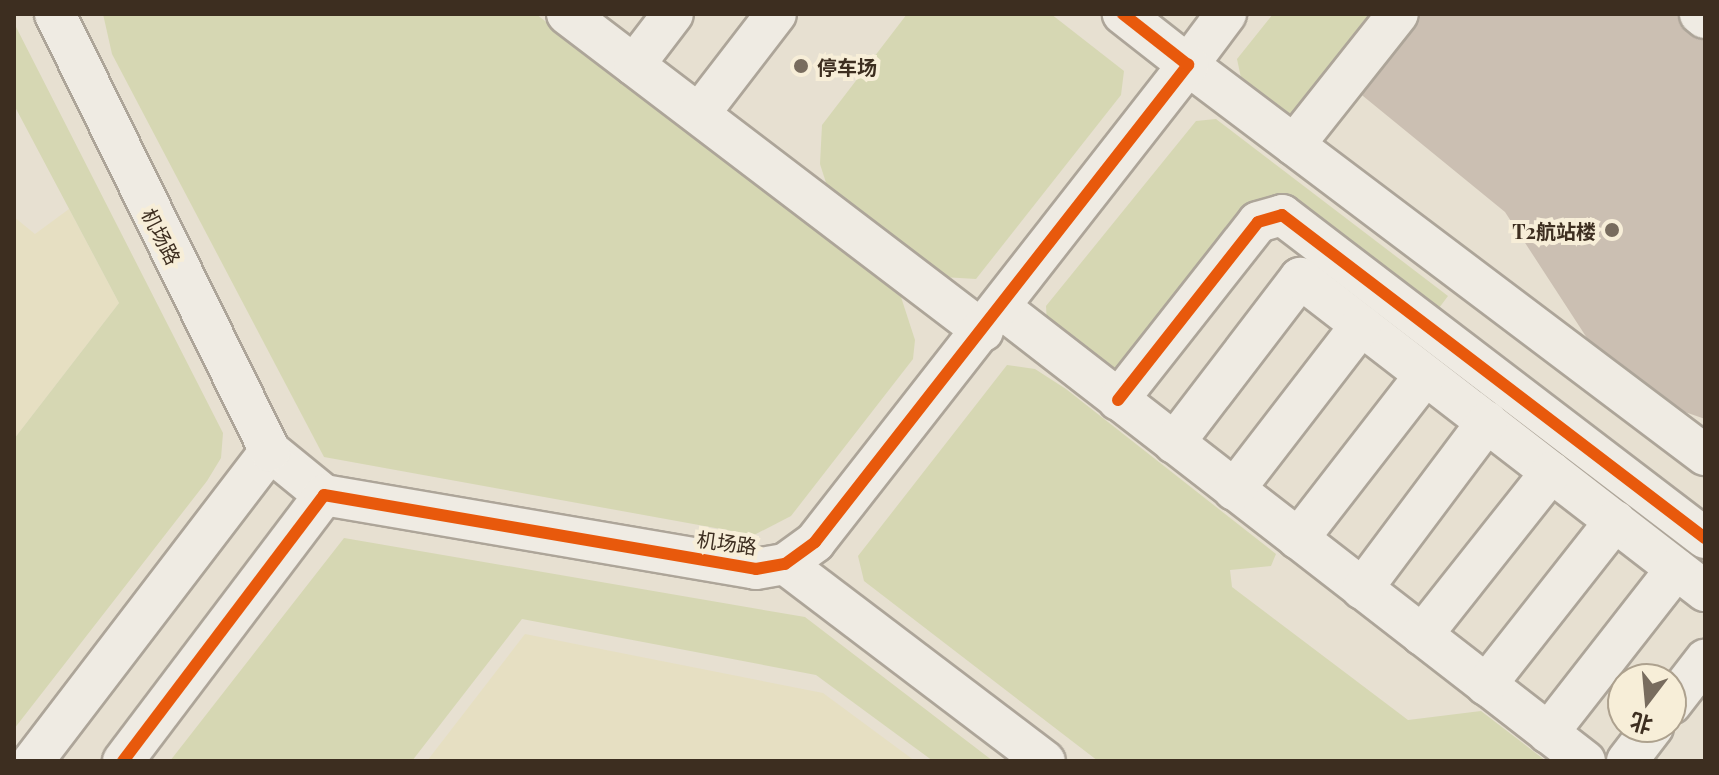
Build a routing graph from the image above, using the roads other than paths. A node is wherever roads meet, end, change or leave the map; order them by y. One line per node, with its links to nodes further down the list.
1 (55, 14): 20 (street, 机场路)
2 (673, 14): 10 (street)
3 (776, 14): 12 (street)
4 (1123, 14): 11 (street)
5 (1226, 14): 11 (street)
6 (1398, 14): 13 (street)
7 (1700, 14): 9 (street)
8 (576, 17): 10 (street)
9 (1705, 18)
10 (634, 65): 12 (street)
11 (1188, 65): 13 (street); 14 (street)
12 (699, 114): 14 (street)
13 (1294, 145): 21 (street)
14 (992, 320): 17 (street); 28 (street)
15 (1361, 325): 16 (street); 19 (street); 23 (street)
16 (1425, 375): 18 (street); 27 (street)
17 (1118, 400): 19 (street); 26 (street)
18 (1487, 422): 22 (street); 30 (street)
19 (1174, 443): 23 (street)
20 (270, 451): 24 (street); 37 (street)
21 (1705, 455)
22 (1551, 472): 25 (street); 31 (street)
23 (1234, 490): 27 (street)
24 (324, 495): 28 (street, 机场路); 38 (street)
25 (1615, 521): 29 (street); 34 (street)
26 (1705, 538)
27 (1298, 539): 30 (street)
28 (785, 564): 39 (street)
29 (1691, 580): 35 (street)
30 (1362, 589): 31 (street)
31 (1422, 635): 34 (street)
32 (1705, 660): 33 (street)
33 (1687, 683)
34 (1486, 685): 35 (street)
35 (1548, 733): 40 (street)
36 (1641, 743): 41 (street)
37 (33, 761)
38 (123, 761)
39 (1045, 761)
40 (1585, 761)
41 (1627, 761)

